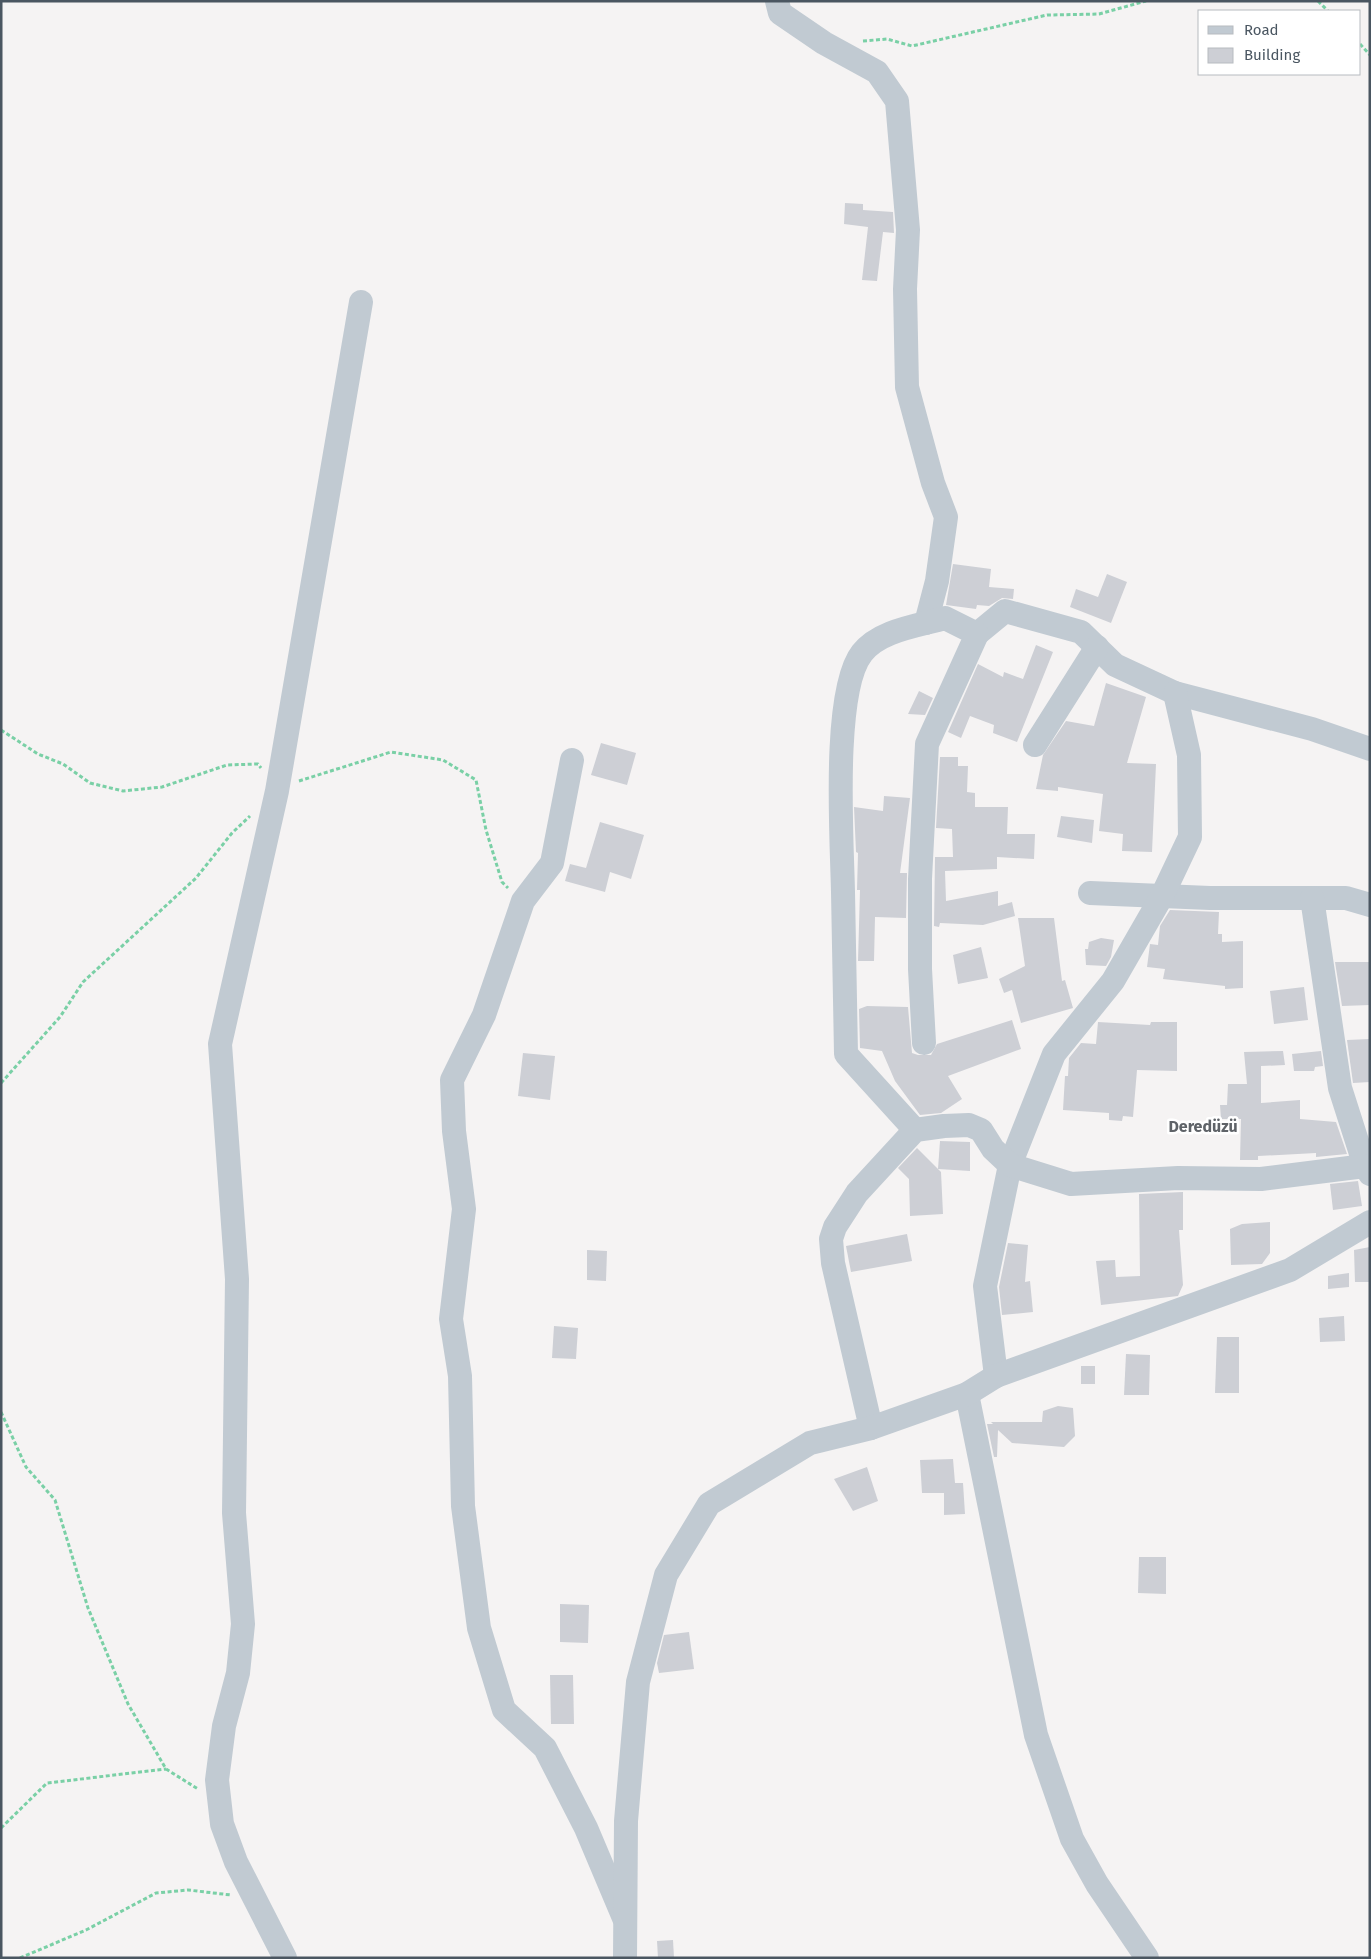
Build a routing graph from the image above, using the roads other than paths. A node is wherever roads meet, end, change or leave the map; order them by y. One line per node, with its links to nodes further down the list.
1 (777, 1): 3 (street)
2 (362, 302): 23 (street)
3 (926, 624): 4 (street); 15 (street)
4 (977, 634): 5 (street); 14 (street)
5 (1097, 648): 6 (street); 7 (street)
6 (1175, 694): 8 (street); 11 (street)
7 (1035, 745)
8 (1370, 748)
9 (572, 760): 22 (street)
10 (1090, 893): 11 (street)
11 (1162, 896): 12 (street); 16 (street)
12 (1312, 898): 13 (street); 17 (street)
13 (1370, 905)
14 (924, 1043)
15 (915, 1130): 16 (street); 21 (street)
16 (1010, 1165): 17 (street); 19 (street)
17 (1367, 1170)
18 (1370, 1222): 19 (street)
19 (996, 1376): 20 (street)
20 (967, 1394): 21 (street); 25 (street)
21 (871, 1428): 22 (street)
22 (624, 1918): 24 (street)
23 (285, 1958)
24 (625, 1958)
25 (1147, 1958)

